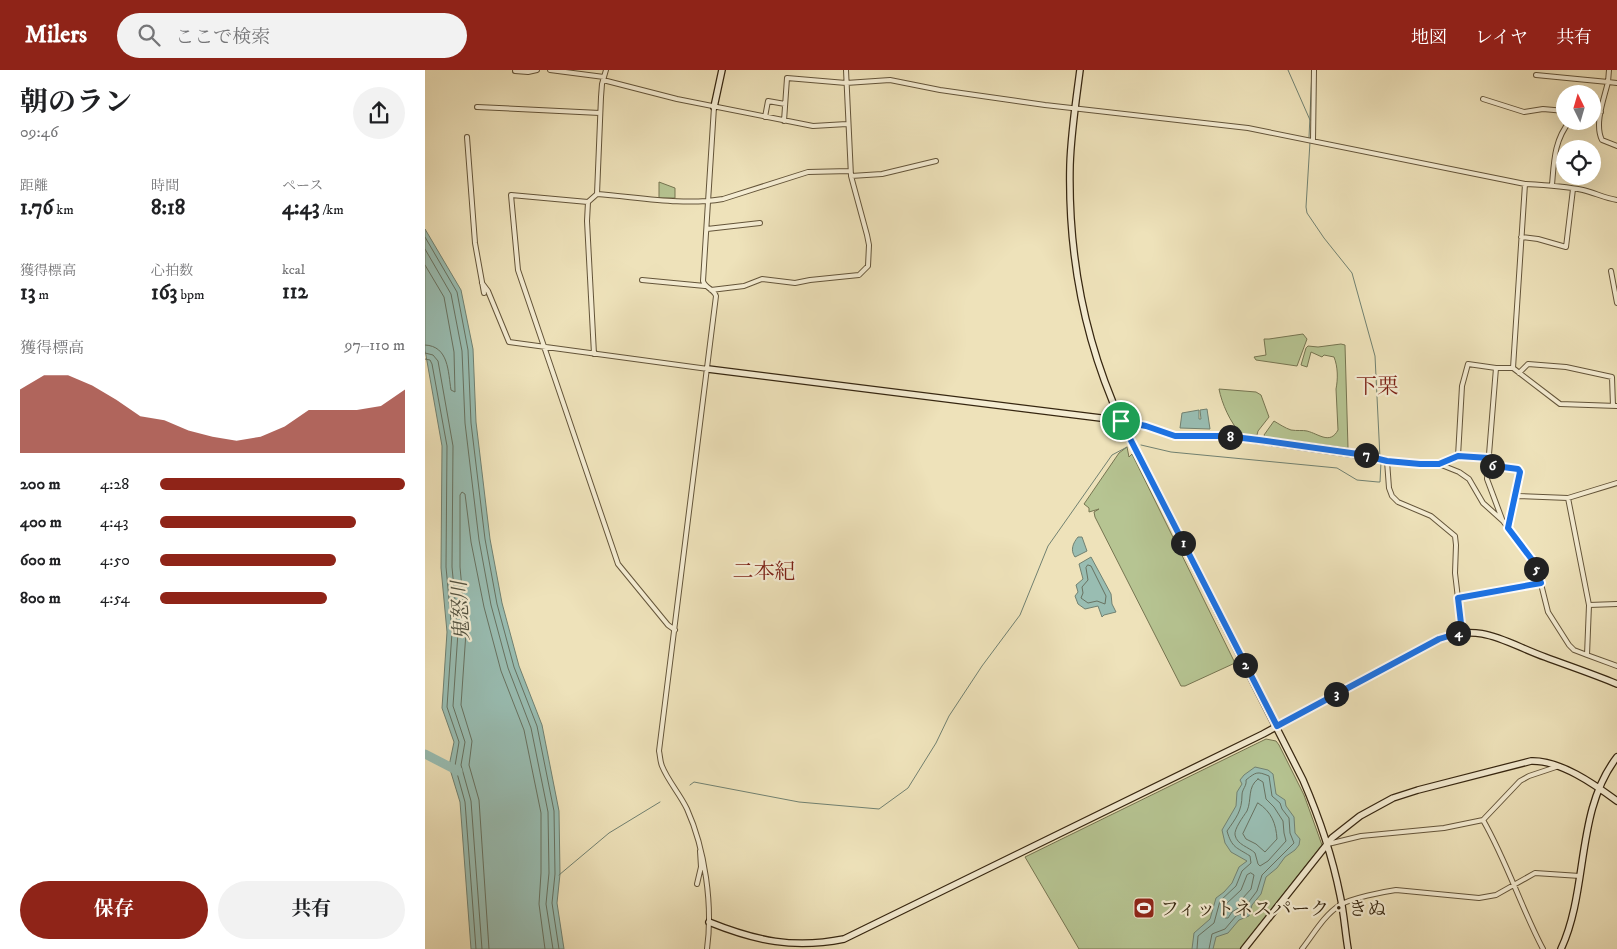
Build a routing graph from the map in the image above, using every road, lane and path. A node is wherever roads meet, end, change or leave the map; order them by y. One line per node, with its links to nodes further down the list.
1 (537, 70): 9 (street)
2 (550, 70): 11 (street)
3 (606, 70): 11 (street)
4 (722, 70): 18 (street)
5 (846, 70): 13 (street)
6 (1079, 70): 19 (street)
7 (1314, 70): 29 (street)
8 (1609, 70): 12 (street)
9 (515, 71)
10 (1536, 75): 12 (street)
11 (603, 78): 18 (street); 21 (street)
12 (1608, 82): 14 (street); 22 (street)
13 (847, 83): 16 (street); 19 (street); 25 (street)
14 (1617, 83)
15 (1483, 99): 20 (street)
16 (785, 104): 23 (street); 24 (street)
17 (477, 107): 21 (street)
18 (714, 107): 23 (street); 38 (street)
19 (1075, 109): 29 (street); 58 (street)
20 (1556, 110)
21 (600, 112): 36 (street)
22 (1601, 112)
23 (765, 117): 24 (street)
24 (784, 120): 25 (street)
25 (847, 124): 32 (street)
26 (1563, 130): 34 (street)
27 (1600, 130): 30 (street)
28 (467, 137): 45 (street)
29 (1313, 140): 33 (street)
30 (1617, 146)
31 (936, 160): 32 (street)
32 (851, 174): 38 (street); 47 (street)
33 (1525, 184): 34 (street); 42 (street)
34 (1552, 185): 35 (street)
35 (1573, 189): 37 (street); 42 (street)
36 (597, 194): 38 (street); 39 (street)
37 (1617, 200)
38 (709, 201): 41 (street)
39 (588, 202): 50 (street); 51 (street)
40 (760, 223): 41 (street)
41 (707, 229): 46 (street)
42 (1521, 237): 54 (street)
43 (1611, 271): 49 (street)
44 (643, 280): 46 (street)
45 (482, 283): 48 (street); 50 (street)
46 (705, 286): 47 (street)
47 (711, 290): 52 (street)
48 (484, 294)
49 (1617, 303)
50 (545, 348): 51 (street); 73 (street)
51 (595, 354): 52 (street)
52 (708, 368): 58 (street); 73 (street)
53 (1496, 368): 54 (street); 59 (street); 60 (street)
54 (1513, 368): 55 (street)
55 (1519, 373): 56 (street); 57 (street)
56 (1615, 377): 57 (street)
57 (1615, 406)
58 (1121, 421): 61 (street); 78 (street)
59 (1458, 456): 60 (street); 62 (street)
60 (1489, 458): 63 (street)
61 (1380, 459): 62 (street); 70 (street)
62 (1439, 464): 67 (street)
63 (1488, 465): 66 (street); 67 (street)
64 (1617, 483): 65 (street)
65 (1568, 498): 66 (street); 72 (street)
66 (1515, 499): 68 (street)
67 (1503, 521): 68 (street)
68 (1508, 528): 69 (street)
69 (1541, 583): 70 (street); 75 (street)
70 (1458, 598): 74 (street)
71 (1617, 604): 72 (street)
72 (1589, 606): 75 (street)
73 (675, 630): 84 (street)
74 (1462, 632): 77 (street); 78 (street)
75 (1587, 655): 76 (street)
76 (1617, 666)
77 (1617, 684)
78 (1277, 726): 85 (street); 91 (street)
79 (1617, 757): 81 (street)
80 (1559, 766): 81 (street); 83 (street); 85 (street)
81 (1599, 788): 82 (street); 86 (street)
82 (1617, 800)
83 (1483, 820): 85 (street); 88 (street)
84 (699, 842): 87 (street); 90 (street)
85 (1328, 844): 89 (street); 93 (street)
86 (1580, 876): 88 (street); 97 (street)
87 (697, 884)
88 (1514, 884): 89 (street); 96 (street)
89 (1342, 904): 94 (street); 95 (street)
90 (709, 922): 91 (street); 92 (street)
91 (828, 946)
92 (707, 949)
93 (1244, 949)
94 (1301, 949)
95 (1348, 949)
96 (1543, 949)
97 (1561, 949)

